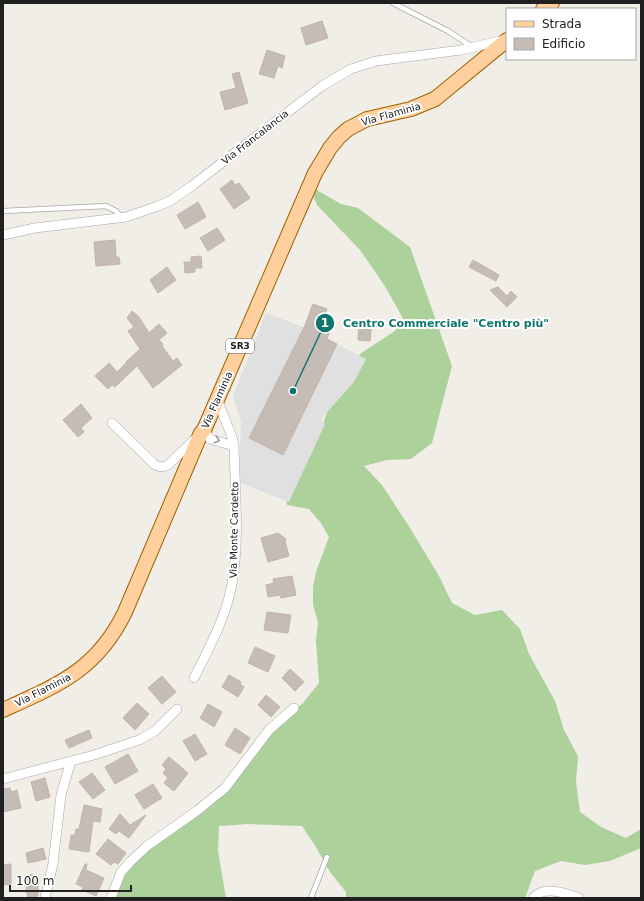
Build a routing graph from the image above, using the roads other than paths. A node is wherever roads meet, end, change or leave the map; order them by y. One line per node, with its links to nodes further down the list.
1 (393, 3): 4 (lane)
2 (506, 40): 4 (street, Via Francalancia)
3 (506, 41): 8 (main road, Via Flaminia / SR3)
4 (473, 47): 6 (street, Via Francalancia)
5 (3, 211): 6 (lane)
6 (121, 217): 7 (street, Via Francalancia)
7 (3, 236)
8 (218, 415): 10 (main road, Via Flaminia / SR3); 11 (street, Via Monte Cardetto)
9 (112, 423): 10 (street)
10 (202, 432): 11 (street, one-way to 11); 15 (main road, Via Flaminia / SR3)
11 (234, 446): 12 (street, Via Monte Cardetto)
12 (194, 678)
13 (294, 708): 20 (street)
14 (177, 709): 16 (street)
15 (3, 710)
16 (71, 762): 17 (street); 19 (street)
17 (3, 779)
18 (327, 856): 21 (lane)
19 (45, 898)
20 (111, 898)
21 (311, 898)
22 (533, 898): 23 (street)
23 (579, 898)

